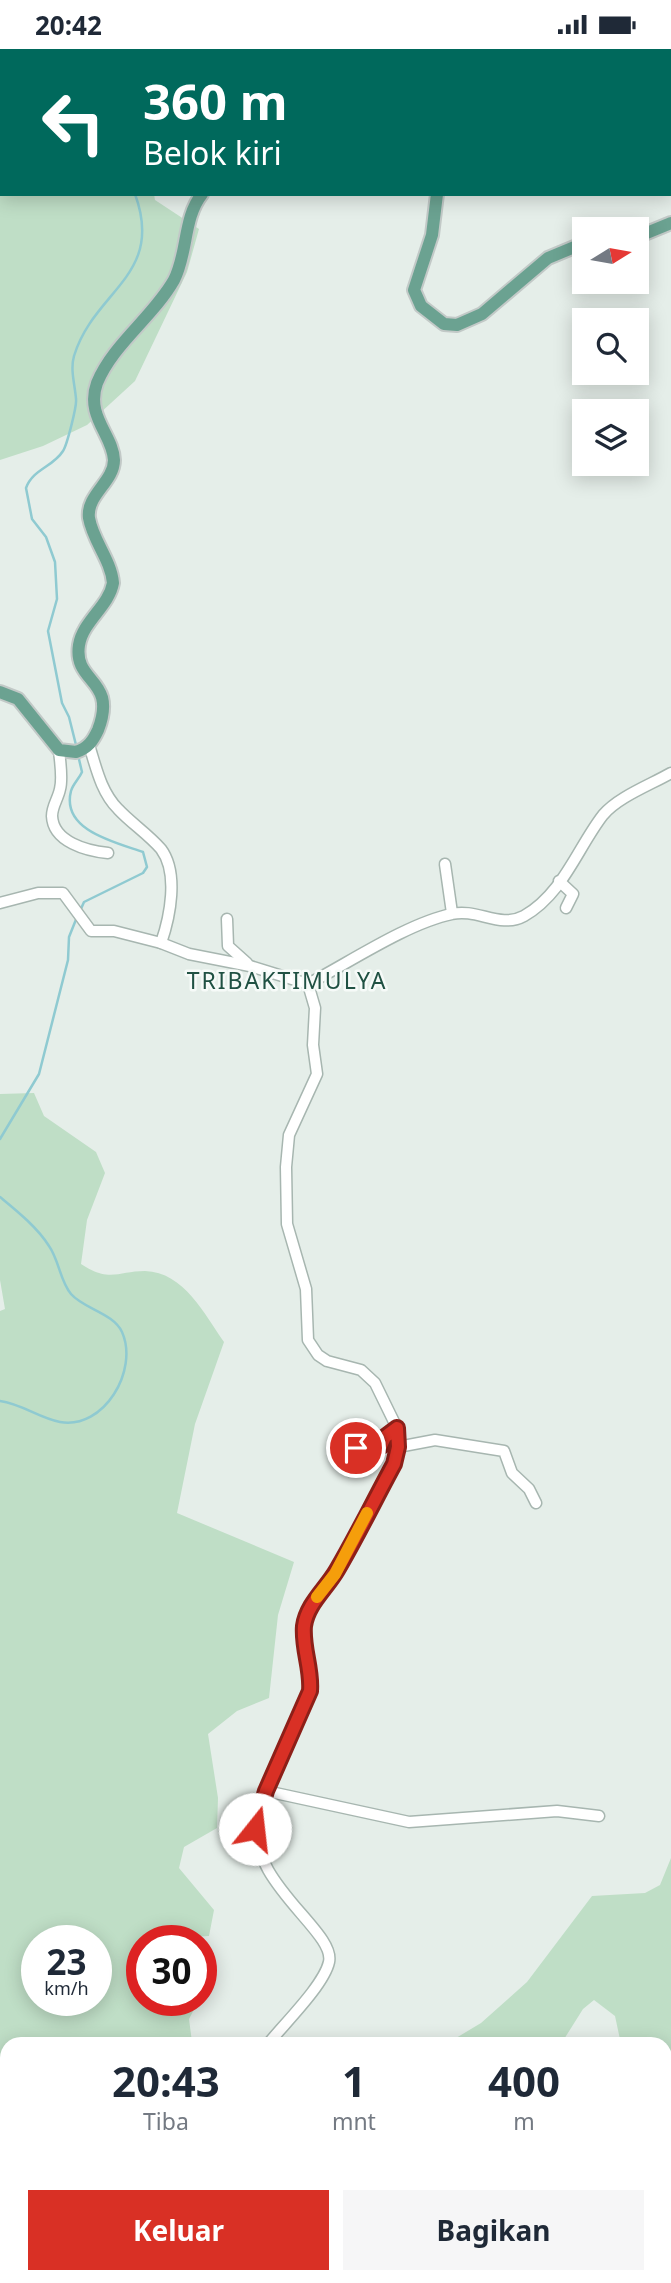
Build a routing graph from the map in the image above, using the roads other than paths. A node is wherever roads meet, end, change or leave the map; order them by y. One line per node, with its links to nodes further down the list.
1 (201, 196): 7 (main road)
2 (436, 196): 5 (main road)
3 (671, 223): 4 (main road)
4 (649, 232)
5 (572, 248)
6 (0, 692): 8 (main road)
7 (89, 745): 8 (main road); 17 (street)
8 (59, 750): 10 (street)
9 (671, 772): 12 (street)
10 (108, 853)
11 (445, 864): 15 (street)
12 (559, 881): 14 (street); 15 (street)
13 (0, 903): 17 (street)
14 (566, 908)
15 (452, 913): 19 (street)
16 (227, 919): 18 (street)
17 (161, 943): 18 (street)
18 (250, 966): 19 (street)
19 (308, 984): 20 (street)
20 (397, 1428): 21 (street); 22 (street)
21 (398, 1447): 23 (street); 24 (street)
22 (350, 1471)
23 (536, 1503)
24 (266, 1791): 25 (street); 26 (street)
25 (599, 1816)
26 (274, 2037)

